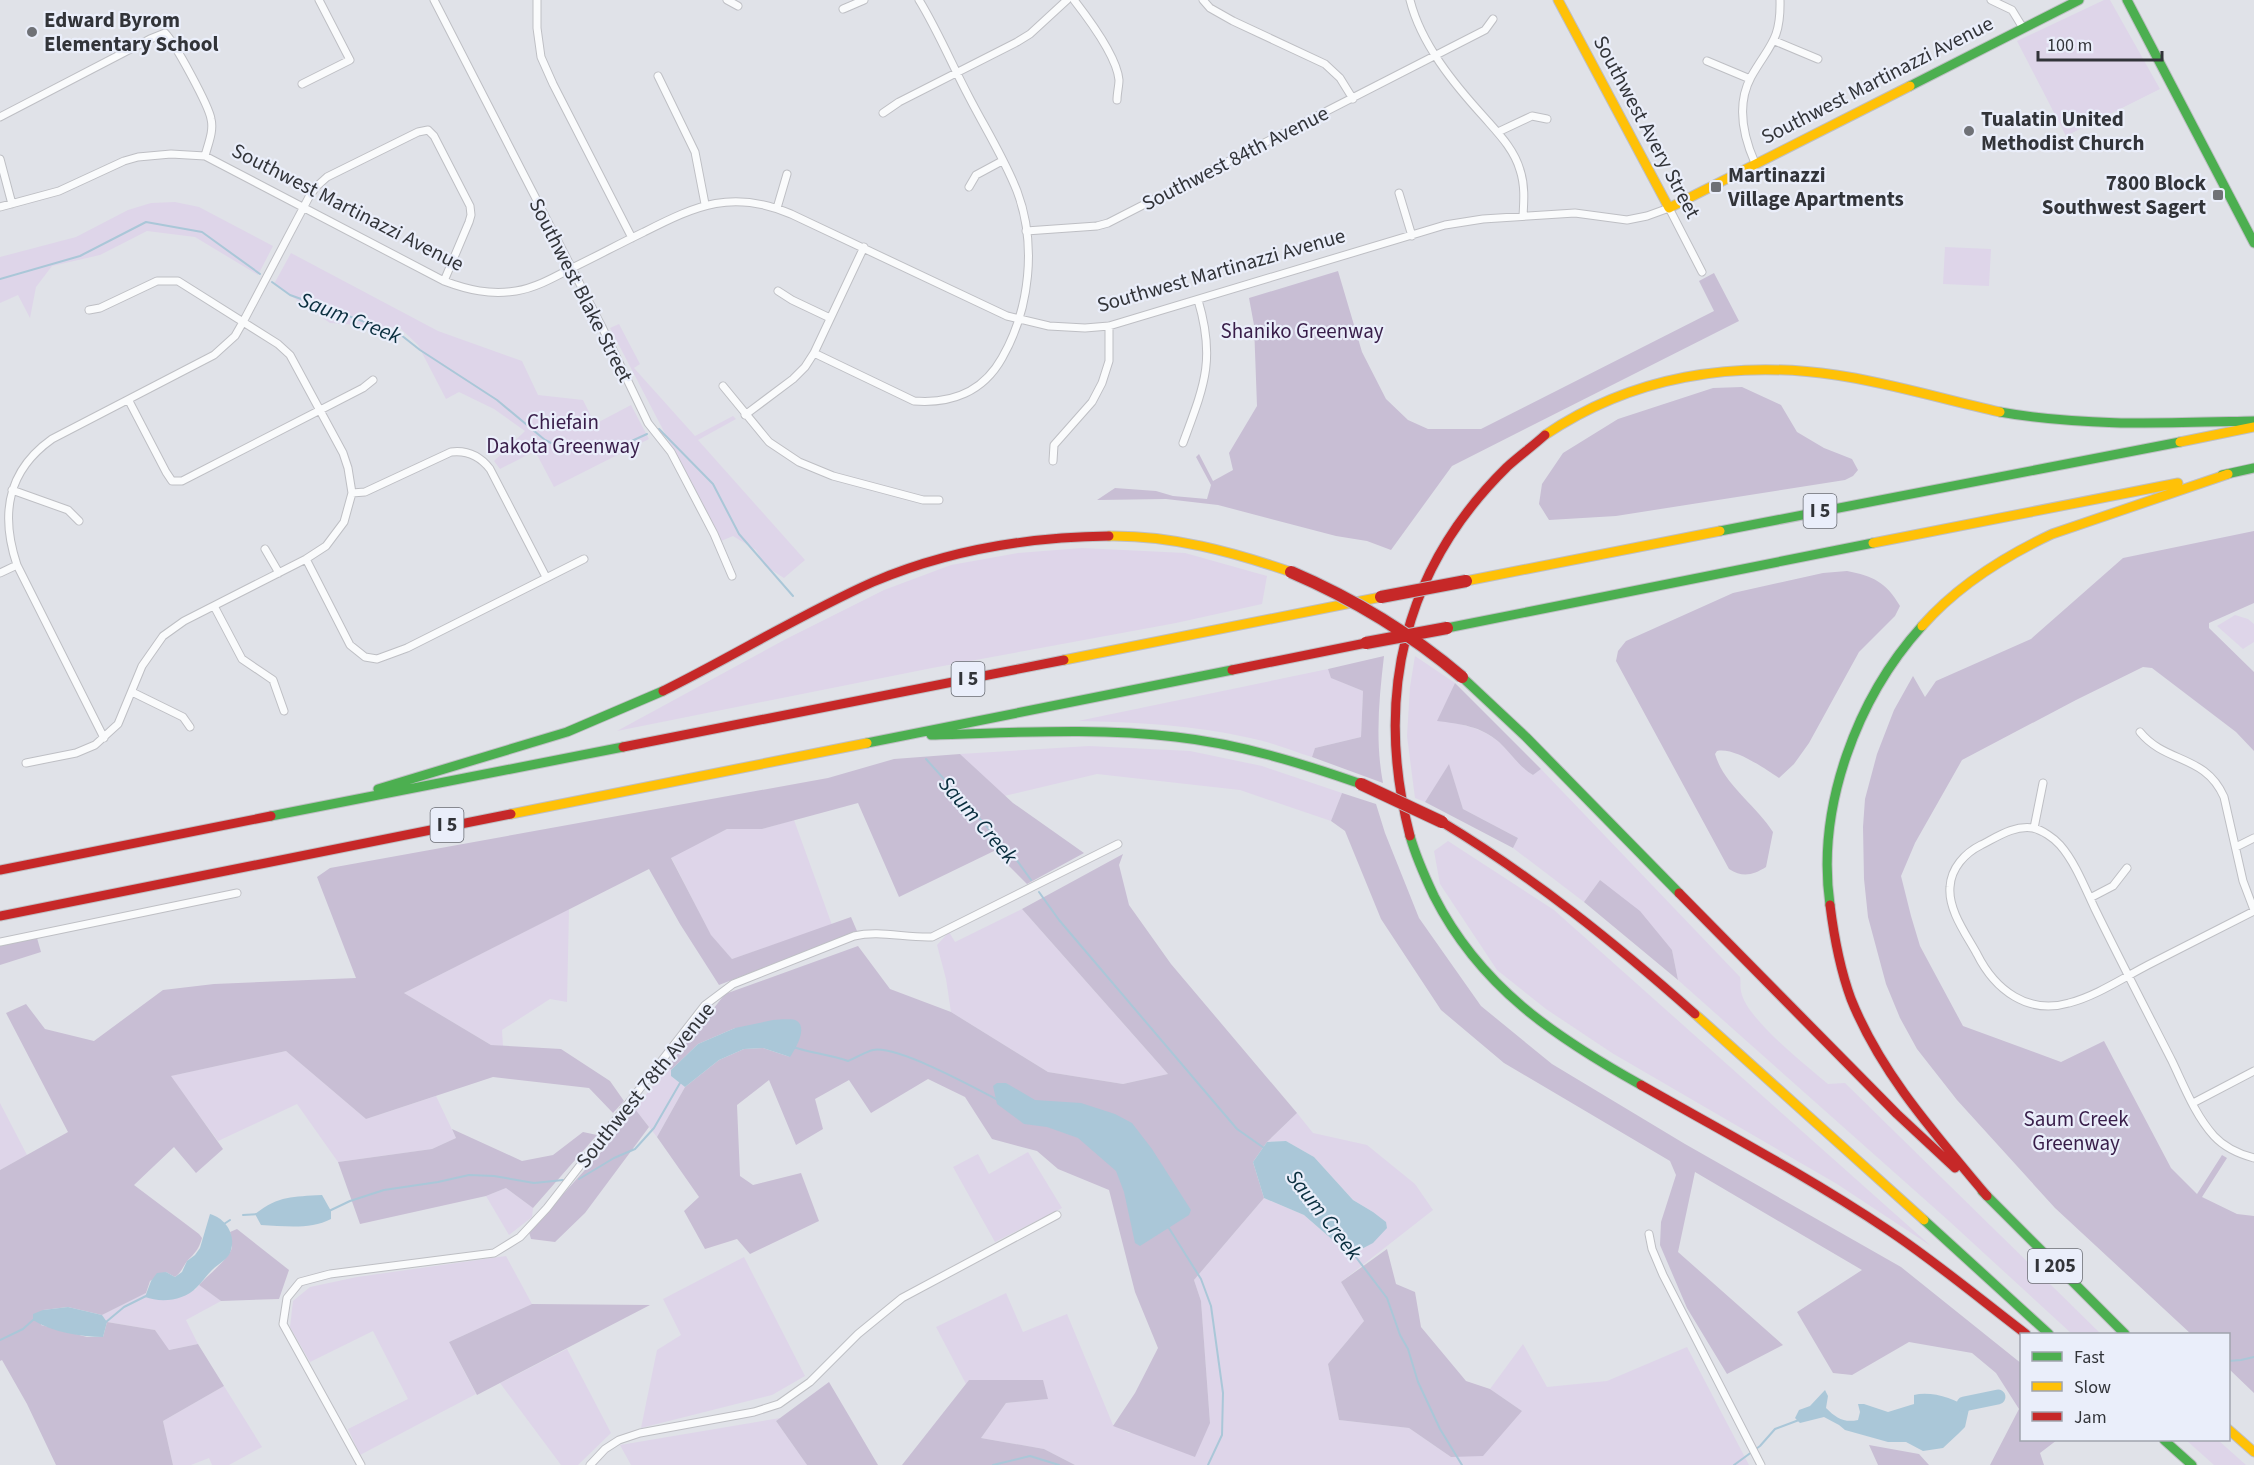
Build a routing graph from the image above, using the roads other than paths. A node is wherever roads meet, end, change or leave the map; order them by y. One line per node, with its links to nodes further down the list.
1 (319, 0): 27 (street)
2 (434, 0): 53 (street, Southwest Blake Street)
3 (537, 0): 50 (street)
4 (727, 0): 16 (street)
5 (864, 0): 17 (street)
6 (919, 0): 24 (street)
7 (1066, 0): 24 (street)
8 (1074, 0): 28 (street)
9 (1203, 0): 29 (street)
10 (1410, 0): 21 (street)
11 (1558, 0): 46 (main road, Southwest Avery Street)
12 (1780, 0): 20 (street)
13 (1991, 0): 19 (street)
14 (2079, 0): 19 (main road, Southwest Martinazzi Avenue)
15 (2127, 0): 51 (main road)
16 (738, 6)
17 (843, 9)
18 (1493, 19): 21 (street, Southwest 84th Avenue)
19 (2023, 28): 37 (main road, Southwest Martinazzi Avenue)
20 (1774, 41): 22 (street); 26 (street)
21 (1436, 56): 29 (street, Southwest 84th Avenue); 33 (street)
22 (1818, 59)
23 (1707, 61): 26 (street)
24 (956, 73): 30 (street); 36 (street)
25 (658, 76): 42 (street)
26 (1750, 79): 37 (street)
27 (302, 84)
28 (1117, 99)
29 (1353, 99): 48 (street, Southwest 84th Avenue)
30 (882, 113)
31 (0, 117): 34 (street)
32 (1546, 119): 33 (street)
33 (1498, 132): 47 (street)
34 (205, 156): 41 (street, Southwest Martinazzi Avenue); 44 (street, Southwest Martinazzi Avenue)
35 (0, 159): 41 (street)
36 (1002, 161): 39 (street); 48 (street)
37 (1755, 163): 46 (main road, Southwest Martinazzi Avenue)
38 (787, 174): 45 (street)
39 (969, 187)
40 (1398, 193): 49 (street)
41 (12, 204): 43 (street, Southwest Martinazzi Avenue)
42 (705, 204): 45 (street, Southwest Martinazzi Avenue); 50 (street, Southwest Martinazzi Avenue)
43 (0, 207)
44 (304, 207): 55 (street, Southwest Martinazzi Avenue); 55 (street); 61 (street)
45 (777, 208): 52 (street, Southwest Martinazzi Avenue)
46 (1669, 208): 47 (street, Southwest Martinazzi Avenue); 54 (street, Southwest Avery Street)
47 (1523, 216): 49 (street, Southwest Martinazzi Avenue)
48 (1026, 231): 60 (street)
49 (1412, 236): 57 (street, Southwest Martinazzi Avenue)
50 (632, 238): 53 (street, Southwest Martinazzi Avenue)
51 (2254, 243)
52 (864, 247): 59 (street); 60 (street, Southwest Martinazzi Avenue)
53 (571, 268): 55 (street, Southwest Martinazzi Avenue); 85 (street, Southwest Blake Street)
54 (1702, 272)
55 (444, 281)
56 (778, 291): 59 (street)
57 (1197, 300): 62 (street, Southwest Martinazzi Avenue); 71 (street)
58 (89, 309): 61 (street)
59 (830, 318): 63 (street)
60 (1019, 320): 62 (street, Southwest Martinazzi Avenue); 63 (street)
61 (243, 322): 66 (street); 67 (street)
62 (1108, 326): 72 (street)
63 (814, 353): 68 (street)
64 (373, 380): 67 (street)
65 (723, 386): 68 (street)
66 (129, 400): 67 (street); 75 (street)
67 (320, 410): 76 (street)
68 (745, 415): 77 (street)
69 (2254, 421): 115 (main road)
70 (2254, 427): 96 (main road, I 5, bridge)
71 (1183, 443)
72 (1053, 461)
73 (2254, 468): 74 (main road, I 5)
74 (2228, 474): 92 (main road, I 5, bridge); 112 (main road)
75 (12, 490): 78 (street); 82 (street)
76 (352, 493): 80 (street); 86 (street)
77 (939, 500)
78 (79, 521)
79 (265, 549): 84 (street)
80 (306, 559): 84 (street); 86 (street)
81 (584, 559): 86 (street)
82 (17, 565): 83 (street); 93 (street)
83 (0, 573)
84 (279, 573): 87 (street)
85 (732, 576)
86 (546, 577)
87 (214, 606): 88 (street); 89 (street)
88 (132, 692): 90 (street); 93 (street)
89 (284, 711)
90 (190, 727)
91 (2140, 732): 100 (street)
92 (895, 736): 106 (main road, I 5); 116 (main road, bridge)
93 (104, 738): 94 (street)
94 (26, 763)
95 (2043, 783): 97 (street)
96 (308, 810): 102 (main road, I 5); 112 (main road, bridge)
97 (2034, 828): 104 (street); 108 (street)
98 (2254, 838): 100 (street)
99 (1118, 843): 121 (street, Southwest 78th Avenue)
100 (2236, 847): 105 (street)
101 (2127, 868): 104 (street)
102 (0, 870)
103 (237, 893): 107 (street)
104 (2090, 898): 108 (street)
105 (2254, 910): 108 (street)
106 (0, 916)
107 (0, 942)
108 (2128, 975): 110 (street)
109 (2254, 1071): 110 (street)
110 (2193, 1103): 111 (street)
111 (2254, 1158)
112 (1987, 1196): 117 (main road, I 205)
113 (1057, 1215): 122 (street)
114 (1649, 1234): 123 (street)
115 (2022, 1333)
116 (2047, 1333)
117 (2123, 1333)
118 (2230, 1430): 120 (main road)
119 (2163, 1441): 124 (main road)
120 (2254, 1452)
121 (360, 1465)
122 (590, 1465)
123 (1761, 1465)
124 (2192, 1465)

